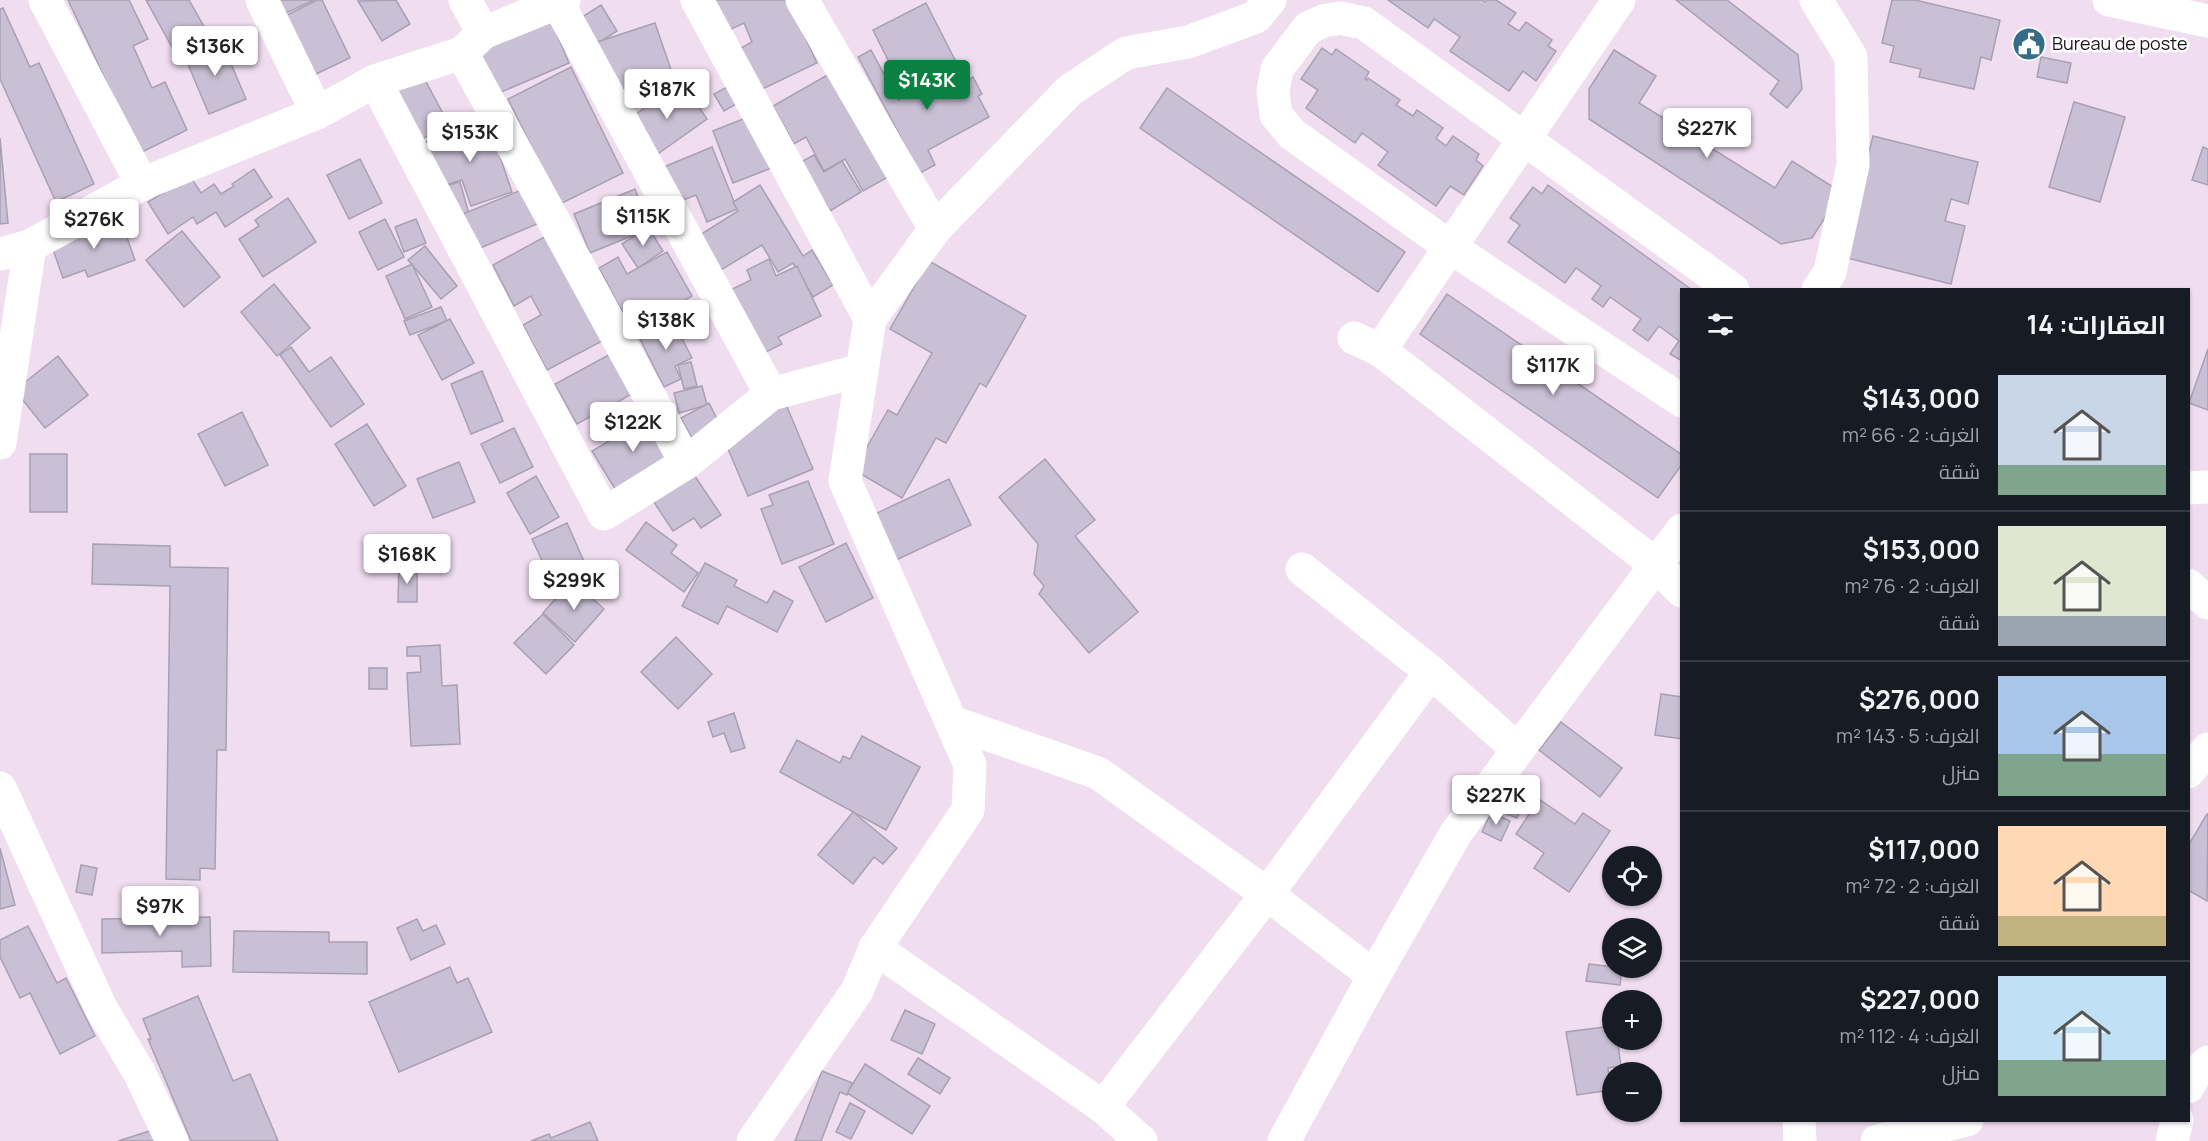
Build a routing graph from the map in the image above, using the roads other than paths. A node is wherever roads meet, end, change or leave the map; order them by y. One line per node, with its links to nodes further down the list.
1 (45, 0): 18 (street)
2 (262, 0): 16 (street)
3 (465, 0): 14 (street)
4 (697, 0): 24 (street)
5 (802, 0): 19 (street)
6 (1270, 0): 19 (street)
7 (1619, 0): 17 (street)
8 (1816, 0): 22 (street)
9 (2109, 0): 13 (street)
10 (2205, 0): 12 (street)
11 (561, 1): 14 (street); 26 (street)
12 (2208, 14)
13 (2208, 21)
14 (472, 43): 15 (street); 29 (street)
15 (375, 81): 16 (street); 29 (street)
16 (317, 113): 18 (street)
17 (1524, 138): 20 (street); 20 (street); 23 (street)
18 (142, 184): 21 (street)
19 (935, 229): 24 (street)
20 (1450, 247): 27 (street); 33 (street)
21 (15, 250): 28 (street)
22 (1833, 284)
23 (1730, 288)
24 (870, 319): 25 (street)
25 (862, 370): 26 (street); 37 (street)
26 (771, 394): 29 (street)
27 (1680, 400)
28 (0, 443)
29 (686, 464)
30 (2208, 487): 31 (street)
31 (2190, 488)
32 (1680, 533): 33 (street)
33 (1656, 565): 35 (street); 39 (street)
34 (1302, 569): 36 (street)
35 (1680, 589)
36 (1431, 672): 39 (street); 42 (street)
37 (952, 723): 42 (street); 43 (street)
38 (2208, 749): 40 (street)
39 (1518, 750): 44 (street)
40 (2190, 770)
41 (0, 788): 49 (street)
42 (1267, 894): 44 (street); 45 (street)
43 (875, 948): 45 (street); 50 (street)
44 (1374, 976): 52 (street)
45 (1103, 1107): 51 (street)
46 (1799, 1122): 53 (street)
47 (1958, 1122): 54 (street)
48 (2177, 1122): 55 (street)
49 (172, 1141)
50 (753, 1141)
51 (1141, 1141)
52 (1284, 1141)
53 (1800, 1141)
54 (1877, 1141)
55 (2172, 1141)

